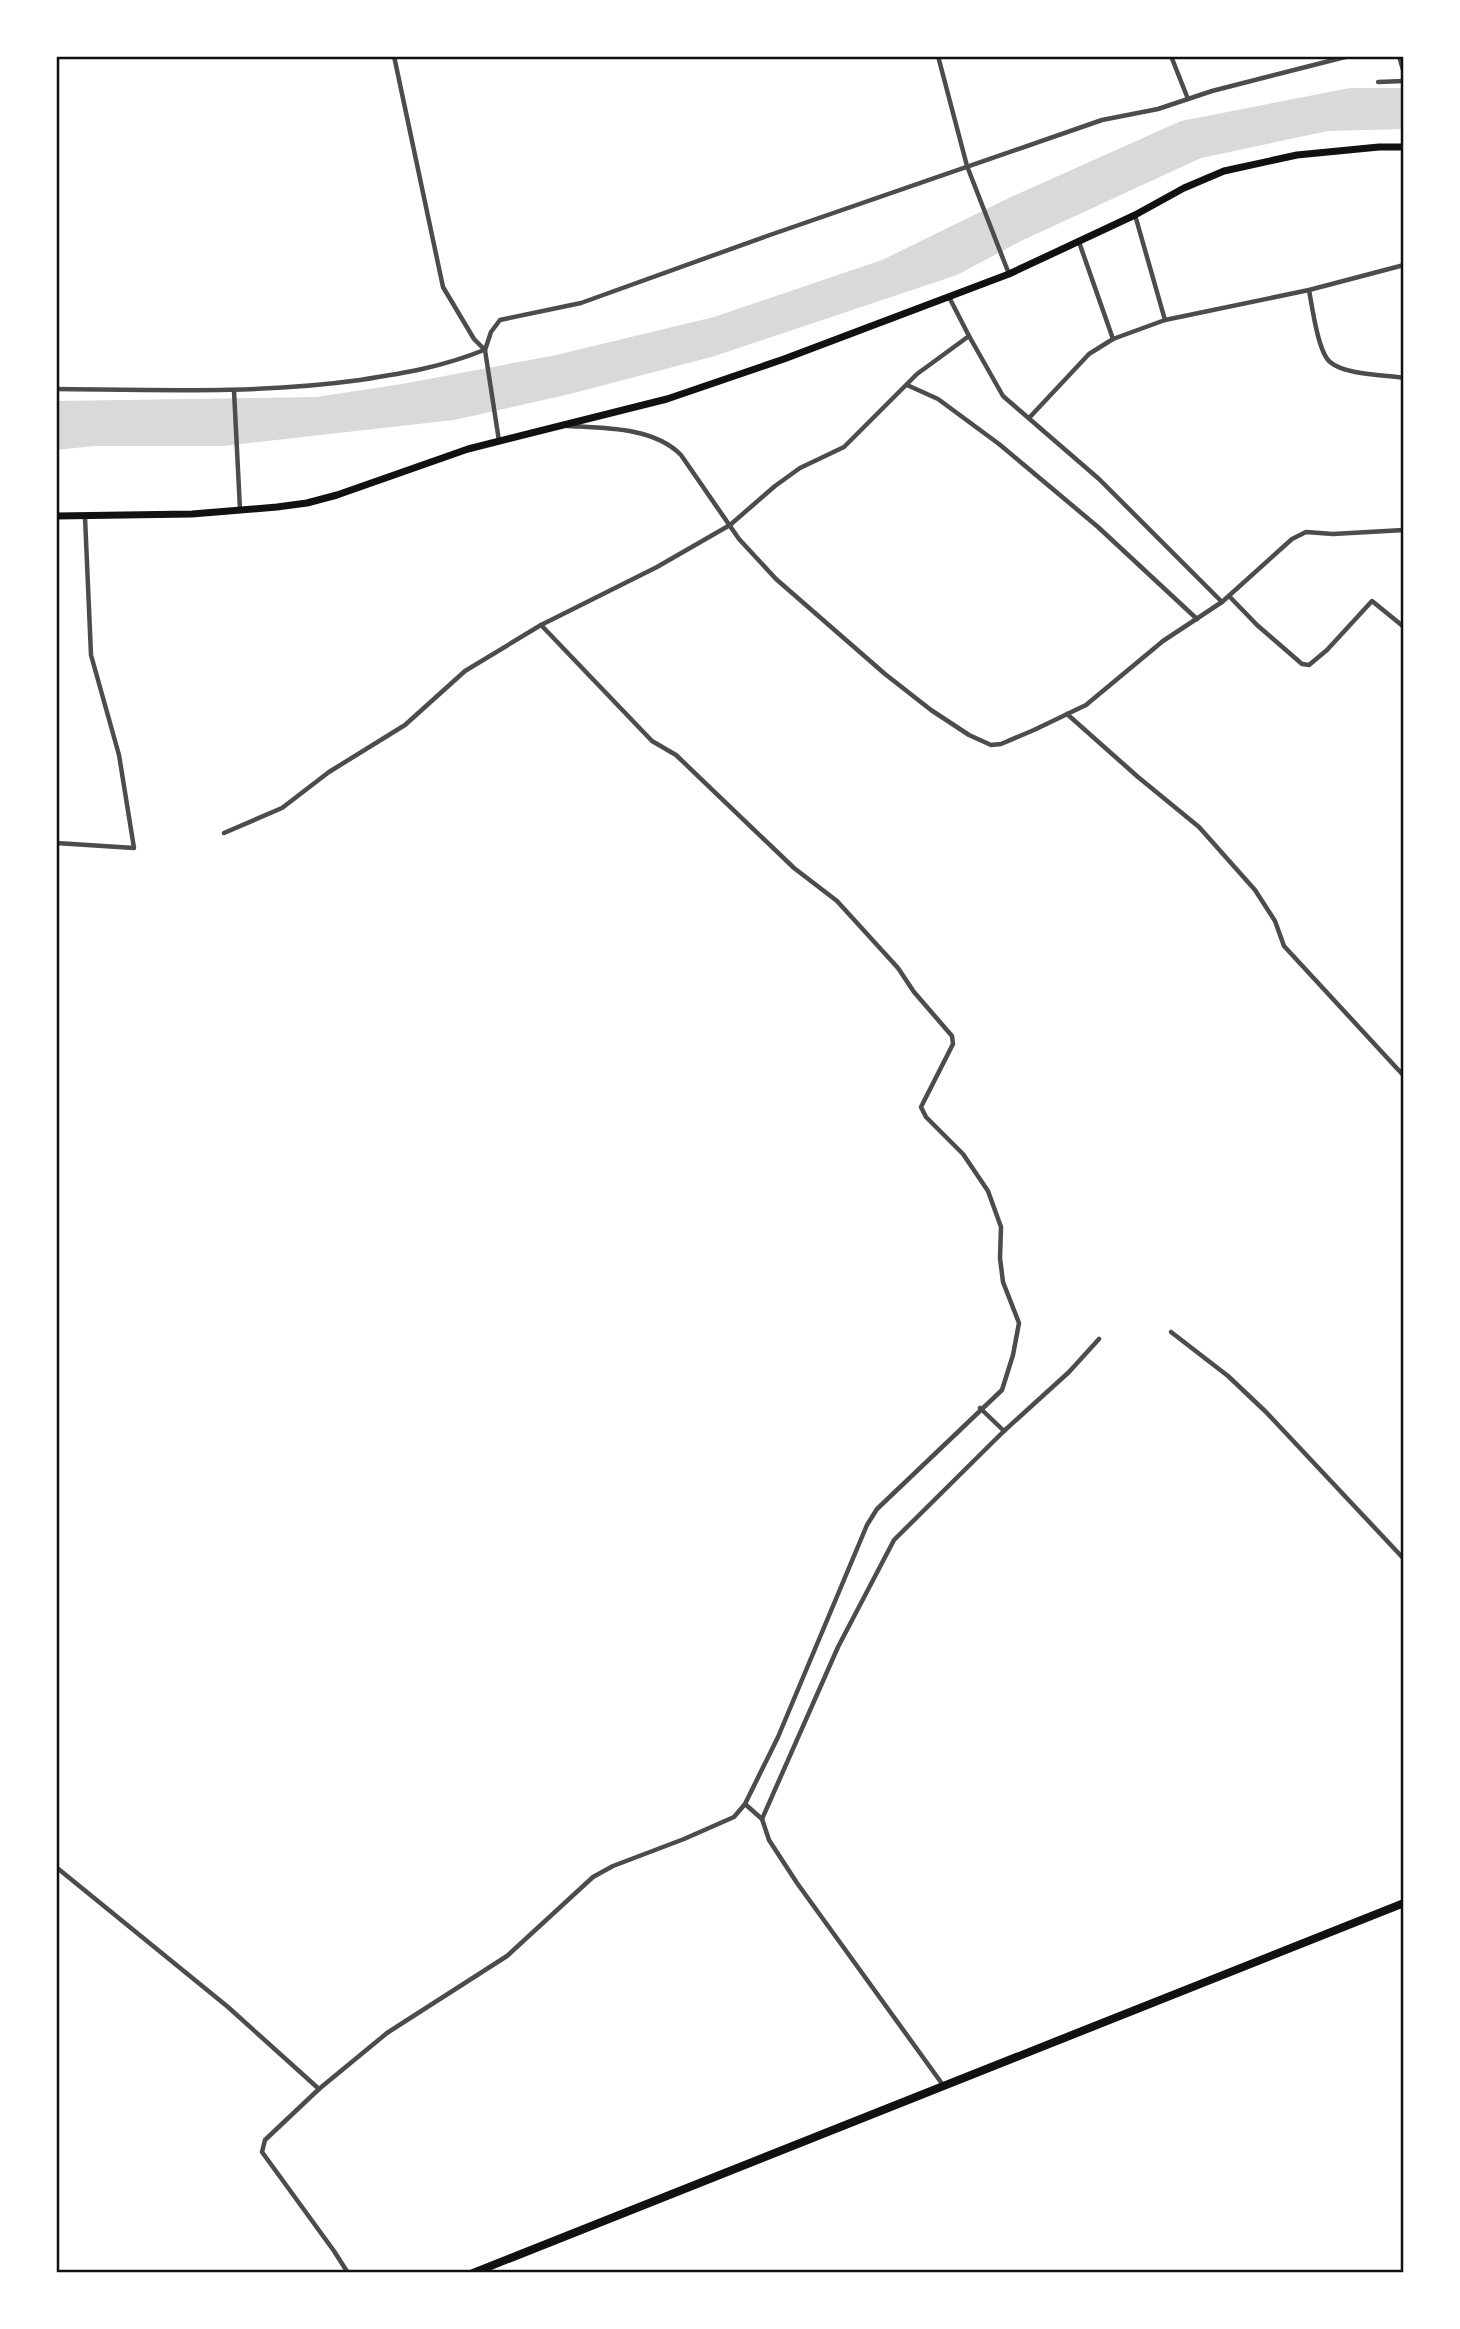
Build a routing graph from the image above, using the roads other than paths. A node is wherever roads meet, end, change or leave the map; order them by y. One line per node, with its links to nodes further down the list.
1 (394, 56): 21 (street)
2 (938, 56): 11 (street)
3 (1171, 56): 9 (street)
4 (1349, 56): 9 (street)
5 (1399, 56): 6 (street)
6 (1404, 73)
7 (1404, 81): 8 (street)
8 (1378, 82)
9 (1188, 99): 11 (street)
10 (1404, 148): 12 (main road)
11 (967, 166): 15 (street); 21 (street)
12 (1135, 215): 13 (main road); 18 (street)
13 (1079, 242): 15 (main road); 20 (street)
14 (1404, 265): 16 (street)
15 (1009, 274): 17 (main road)
16 (1308, 290): 18 (street); 22 (street)
17 (949, 296): 19 (street); 27 (main road)
18 (1165, 320): 20 (street)
19 (968, 337): 23 (street); 26 (street)
20 (1113, 339): 26 (street)
21 (485, 350): 25 (street); 28 (street)
22 (1404, 378)
23 (906, 385): 32 (street); 36 (street)
24 (56, 389): 25 (street)
25 (234, 391): 29 (street)
26 (1029, 418): 35 (street)
27 (563, 425): 28 (main road); 32 (street)
28 (499, 440): 29 (main road)
29 (240, 509): 31 (main road)
30 (56, 516): 31 (main road)
31 (85, 517): 41 (street)
32 (730, 525): 37 (street); 39 (street)
33 (1404, 530): 34 (street)
34 (1229, 596): 35 (street); 38 (street)
35 (1222, 602): 36 (street)
36 (1196, 619): 39 (street)
37 (541, 625): 40 (street); 45 (street)
38 (1404, 627)
39 (1067, 714): 42 (street)
40 (224, 833)
41 (56, 843)
42 (1404, 1076)
43 (1171, 1332): 47 (street)
44 (1098, 1339): 46 (street)
45 (981, 1408): 46 (street); 48 (street)
46 (1002, 1429): 49 (street)
47 (1404, 1559)
48 (746, 1805): 49 (street); 53 (street)
49 (760, 1818): 52 (street)
50 (56, 1867): 53 (street)
51 (1404, 1903): 52 (highway)
52 (943, 2085): 55 (highway)
53 (319, 2090): 54 (street)
54 (348, 2273)
55 (474, 2273)

